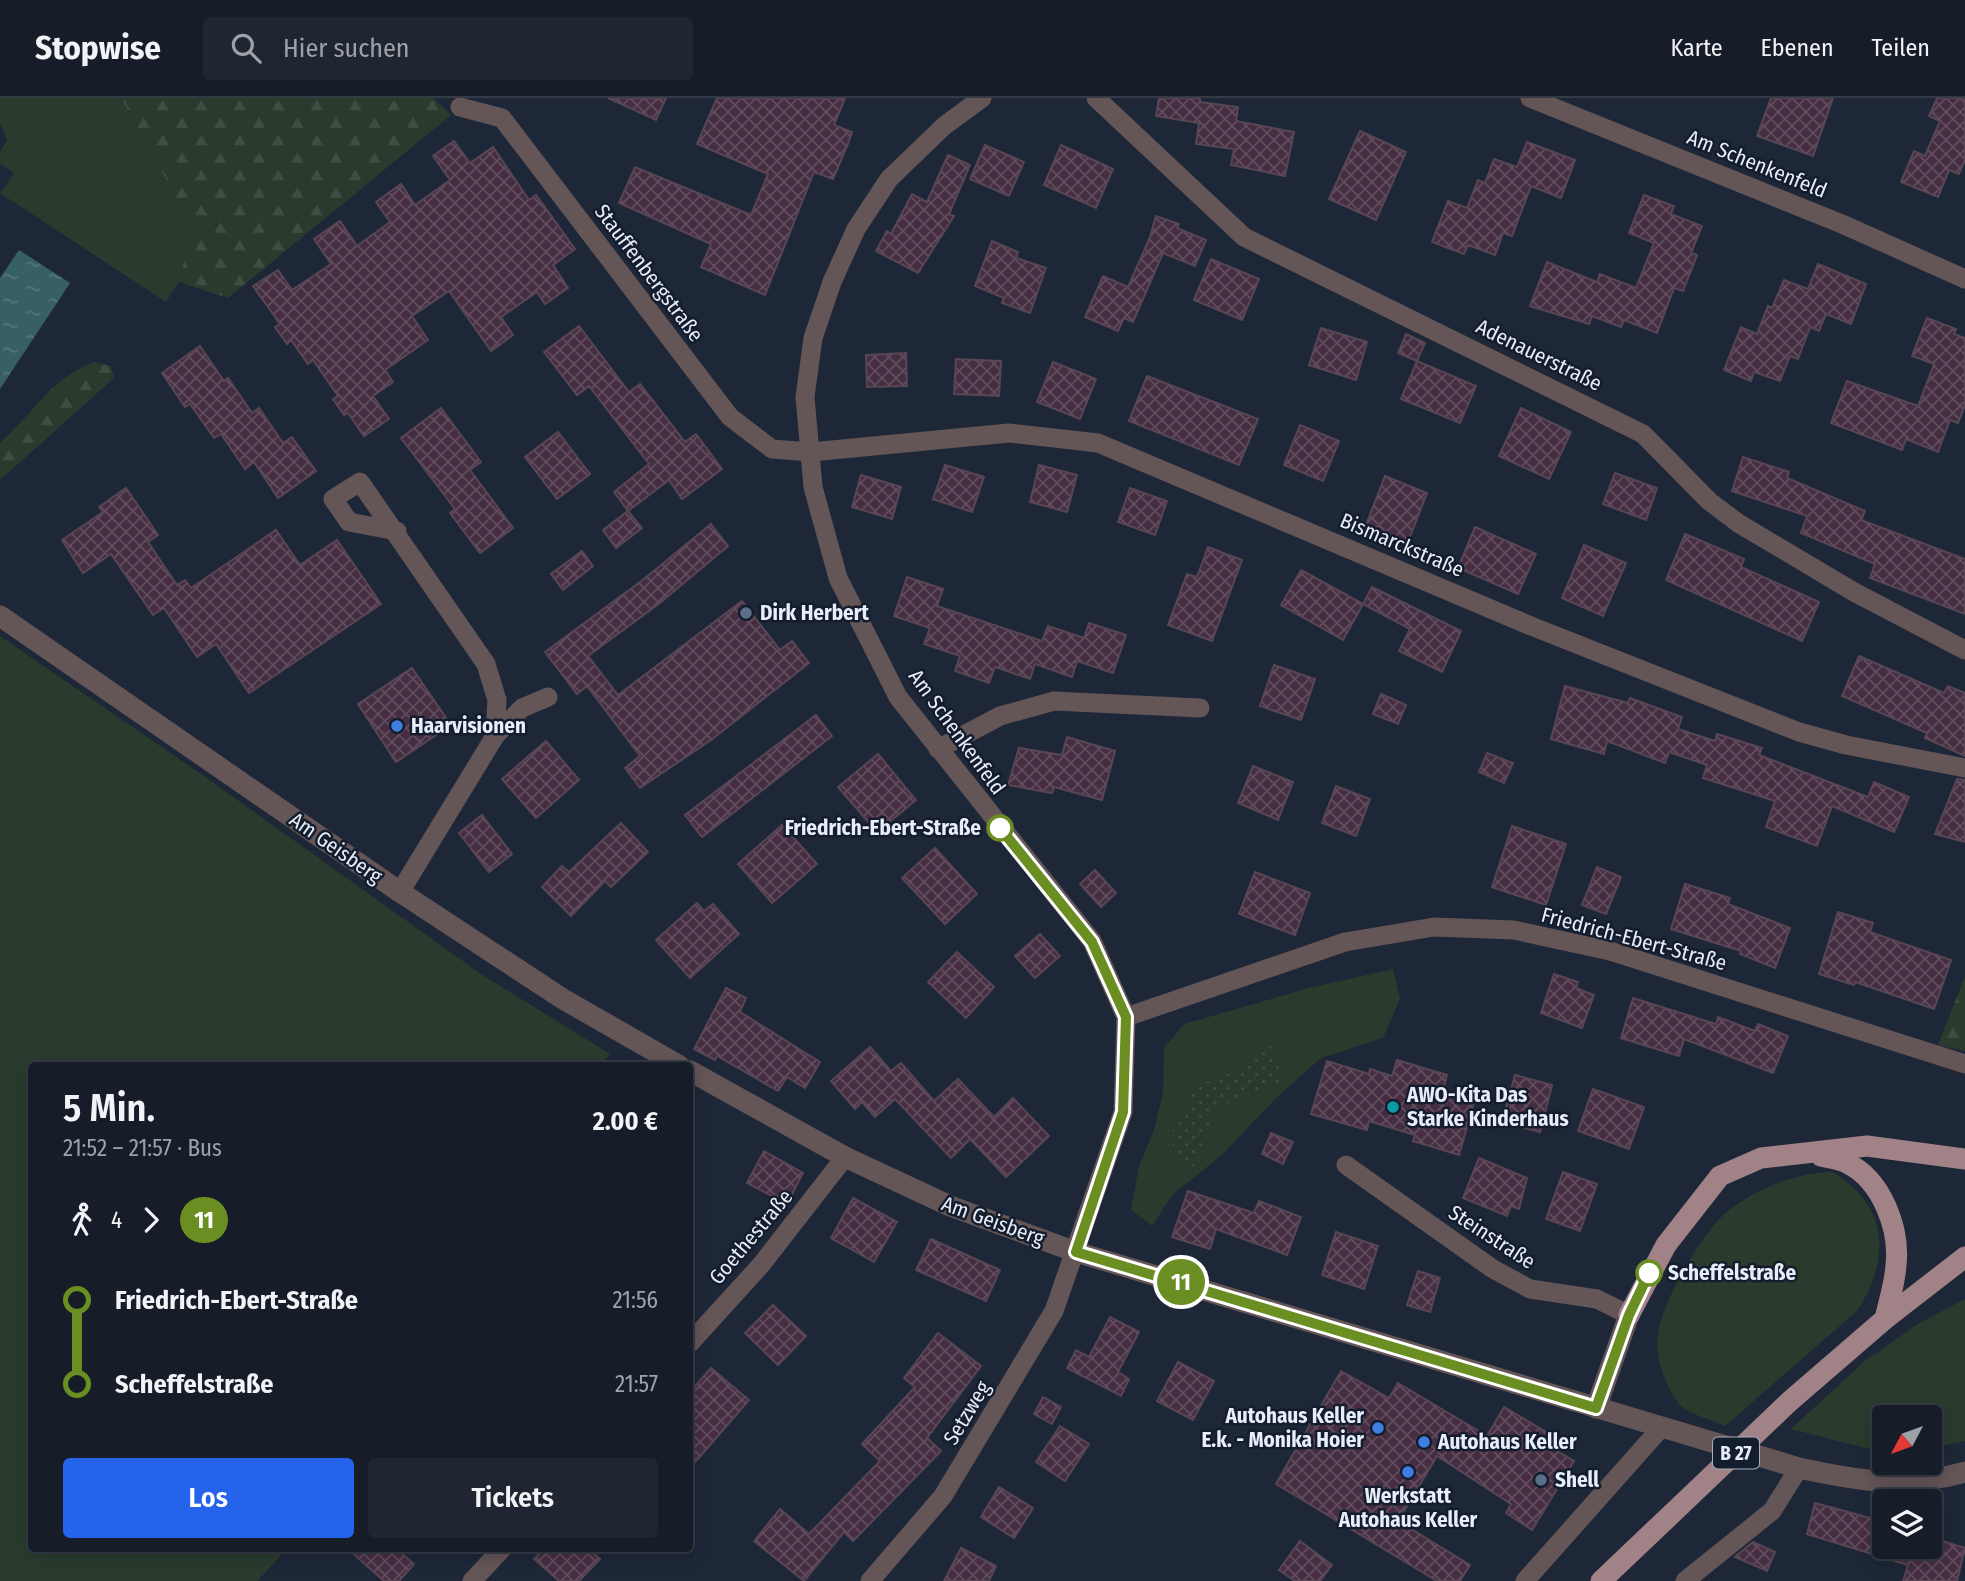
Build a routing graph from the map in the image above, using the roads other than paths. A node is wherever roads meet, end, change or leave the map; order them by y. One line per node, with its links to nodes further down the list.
1 (982, 98): 6 (street, Am Schenkenfeld)
2 (1096, 98): 9 (street, Adenauerstraße)
3 (1530, 98): 5 (street, Am Schenkenfeld)
4 (460, 107): 6 (street, Stauffenbergstraße)
5 (1965, 279)
6 (811, 452): 13 (street, Am Schenkenfeld); 14 (street, Bismarckstraße)
7 (397, 531): 12 (street)
8 (0, 616): 15 (street, Am Geisberg)
9 (1965, 650)
10 (548, 697): 12 (street)
11 (1200, 708): 13 (street)
12 (495, 736): 15 (street)
13 (938, 749): 16 (street, Am Schenkenfeld)
14 (1965, 768)
15 (400, 892): 17 (street, Am Geisberg)
16 (1126, 1017): 18 (street, Friedrich-Ebert-Straße); 24 (street, Am Schenkenfeld)
17 (673, 1062)
18 (1965, 1064)
19 (693, 1073): 21 (street, Am Geisberg)
20 (1805, 1152): 22 (main road); 28 (main road); 29 (main road)
21 (845, 1157): 24 (street, Am Geisberg); 30 (street, Goethestraße)
22 (1965, 1159)
23 (1346, 1165): 28 (street, Steinstraße)
24 (1076, 1252): 31 (street, Am Geisberg); 37 (street, Setzweg)
25 (1965, 1256): 27 (main road, B 27)
26 (1965, 1275): 27 (main road)
27 (1930, 1283): 29 (main road, B 27)
28 (1629, 1315): 31 (street)
29 (1885, 1318): 39 (main road, B 27, bridge)
30 (693, 1340)
31 (1596, 1408): 32 (street, Am Geisberg)
32 (1661, 1428): 33 (street, Am Geisberg); 38 (street)
33 (1799, 1468): 34 (street, Am Geisberg); 40 (street)
34 (1965, 1472)
35 (499, 1552): 36 (street)
36 (472, 1581)
37 (870, 1581)
38 (1525, 1581)
39 (1601, 1581)
40 (1685, 1581)

